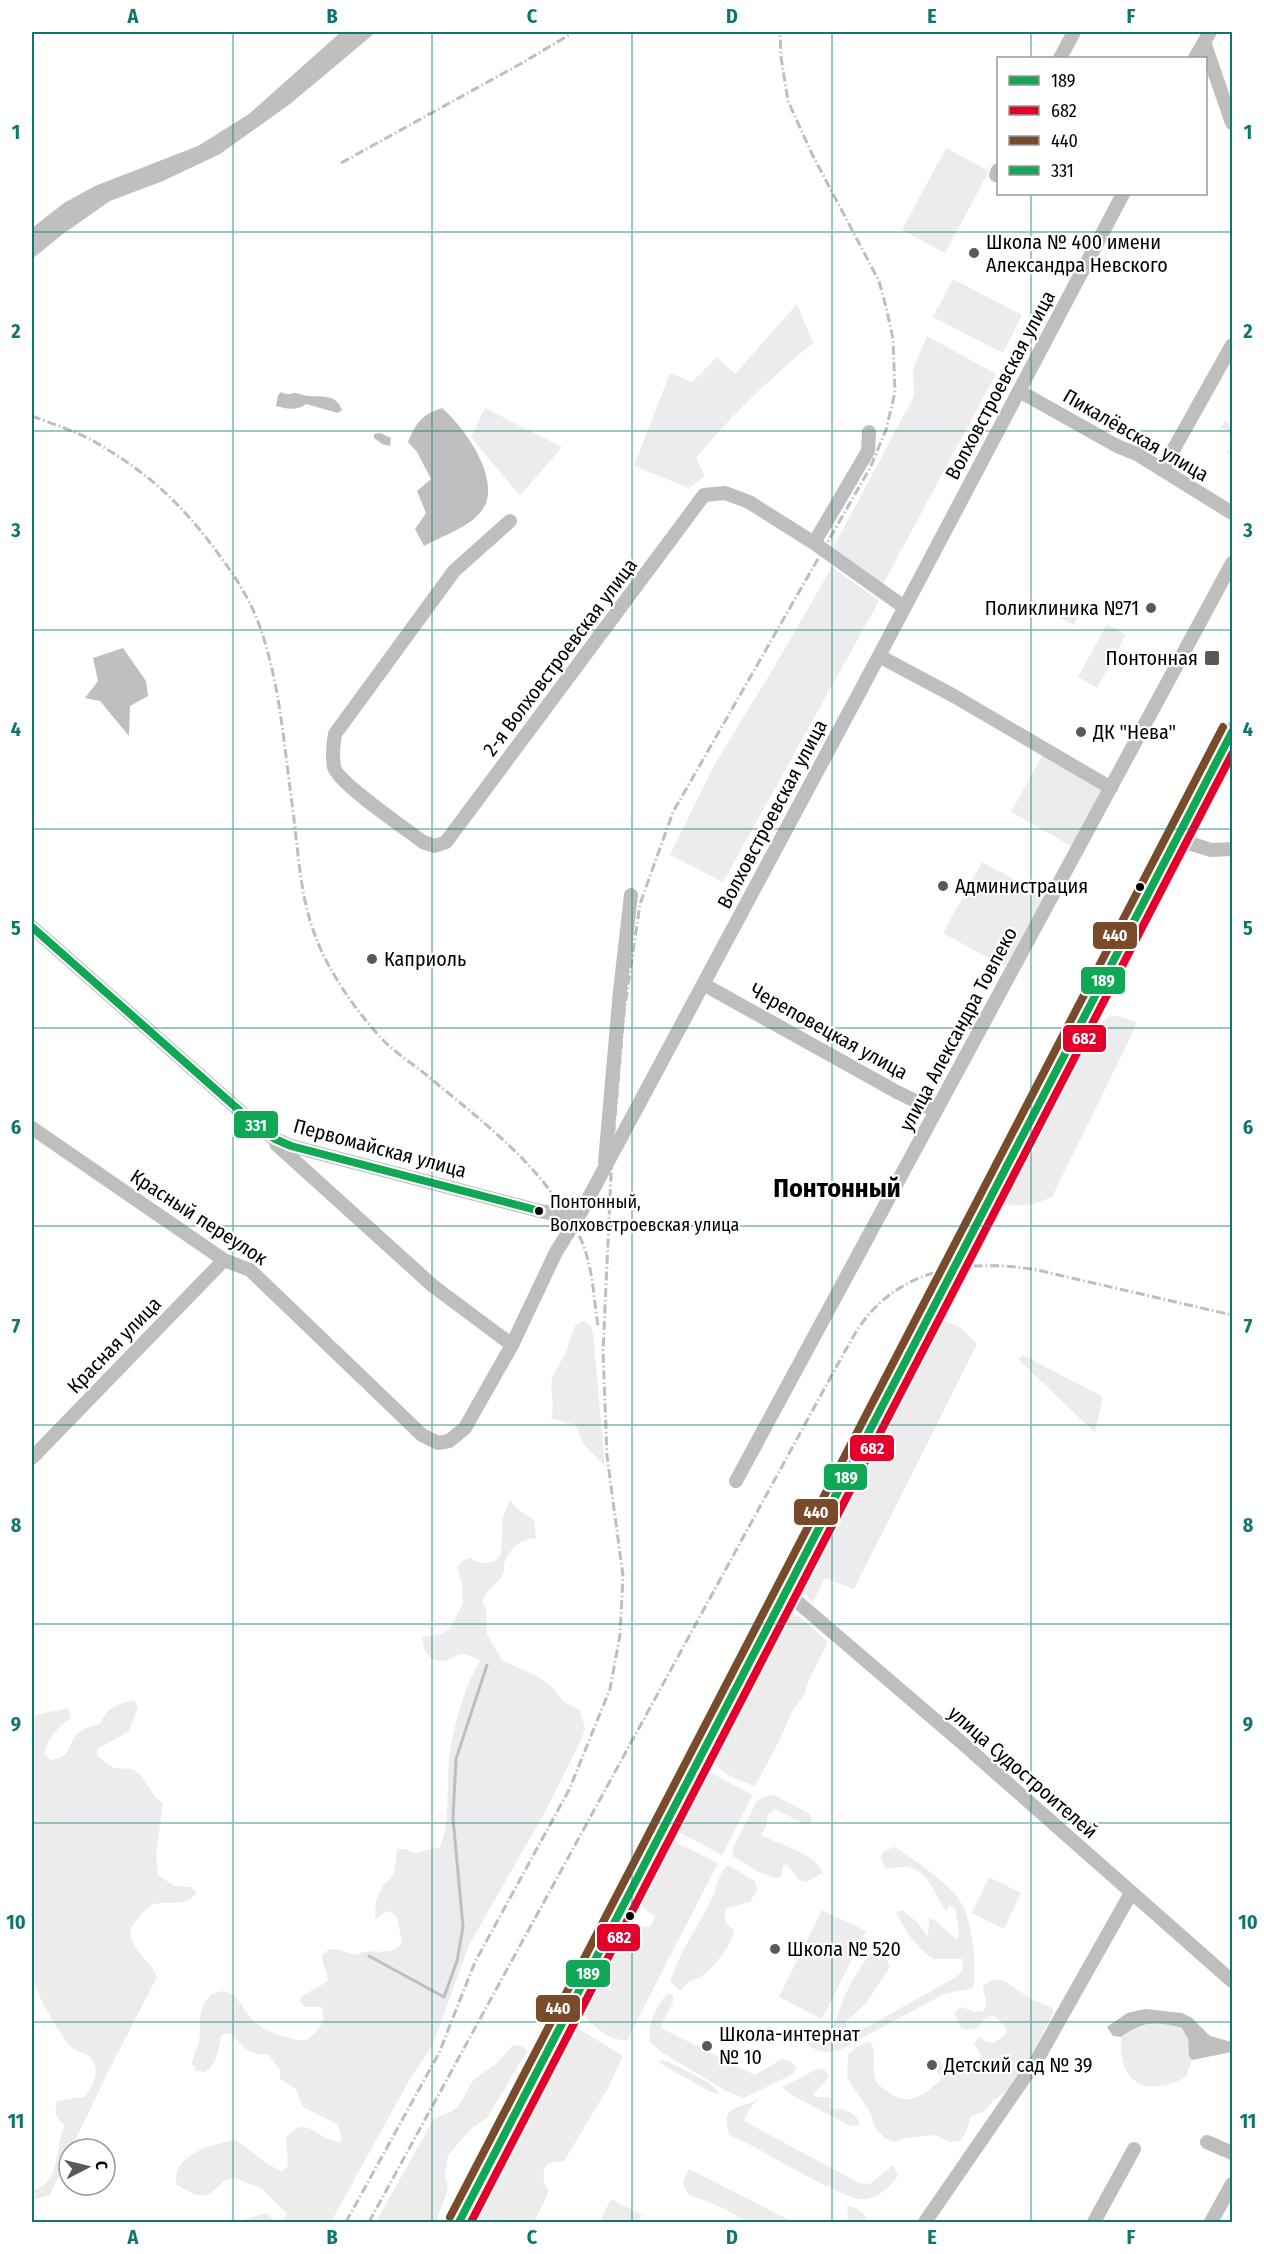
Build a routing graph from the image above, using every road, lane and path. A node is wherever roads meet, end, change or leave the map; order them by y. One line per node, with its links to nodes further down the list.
1 (1074, 32): 3 (street)
2 (1207, 37): 4 (street); 5 (street)
3 (1060, 57)
4 (1196, 57)
5 (1233, 123)
6 (1122, 195): 8 (street, Волховстроевская улица)
7 (1233, 345): 10 (street)
8 (1019, 391): 10 (street, Пикалёвская улица); 15 (street, Волховстроевская улица)
9 (869, 432): 13 (street)
10 (1162, 470): 11 (street, Пикалёвская улица)
11 (1233, 513)
12 (510, 521): 13 (street, 2-я Волховстроевская улица)
13 (814, 543): 15 (street)
14 (1233, 563): 18 (street, улица Александра Товпеко)
15 (904, 607): 16 (street, Волховстроевская улица)
16 (879, 656): 18 (street); 23 (street, Волховстроевская улица)
17 (1233, 732): 19 (main road)
18 (1111, 788): 24 (street, улица Александра Товпеко)
19 (1176, 839): 20 (street); 34 (main road)
20 (1233, 849)
21 (631, 895): 27 (street)
22 (32, 927): 25 (street, Первомайская улица)
23 (703, 984): 24 (street, Череповецкая улица); 27 (street, Волховстроевская улица)
24 (936, 1111): 33 (street, улица Александра Товпеко)
25 (257, 1126): 28 (street, Первомайская улица); 30 (street)
26 (32, 1128): 29 (street, Красный переулок)
27 (604, 1168): 28 (street, Волховстроевская улица)
28 (580, 1214): 30 (street, Волховстроевская улица)
29 (224, 1260): 31 (street, Красный переулок); 32 (street, Красная улица)
30 (512, 1345): 31 (street, Волховстроевская улица)
31 (444, 1443)
32 (32, 1458)
33 (736, 1481)
34 (787, 1593): 35 (street, улица Судостроителей); 41 (main road)
35 (1131, 1893): 36 (street, улица Судостроителей); 42 (street)
36 (1233, 1981)
37 (1207, 2142): 39 (street)
38 (1134, 2149): 43 (street)
39 (1233, 2153)
40 (1233, 2184): 44 (street)
41 (459, 2223)
42 (925, 2223)
43 (1094, 2223)
44 (1211, 2223)

